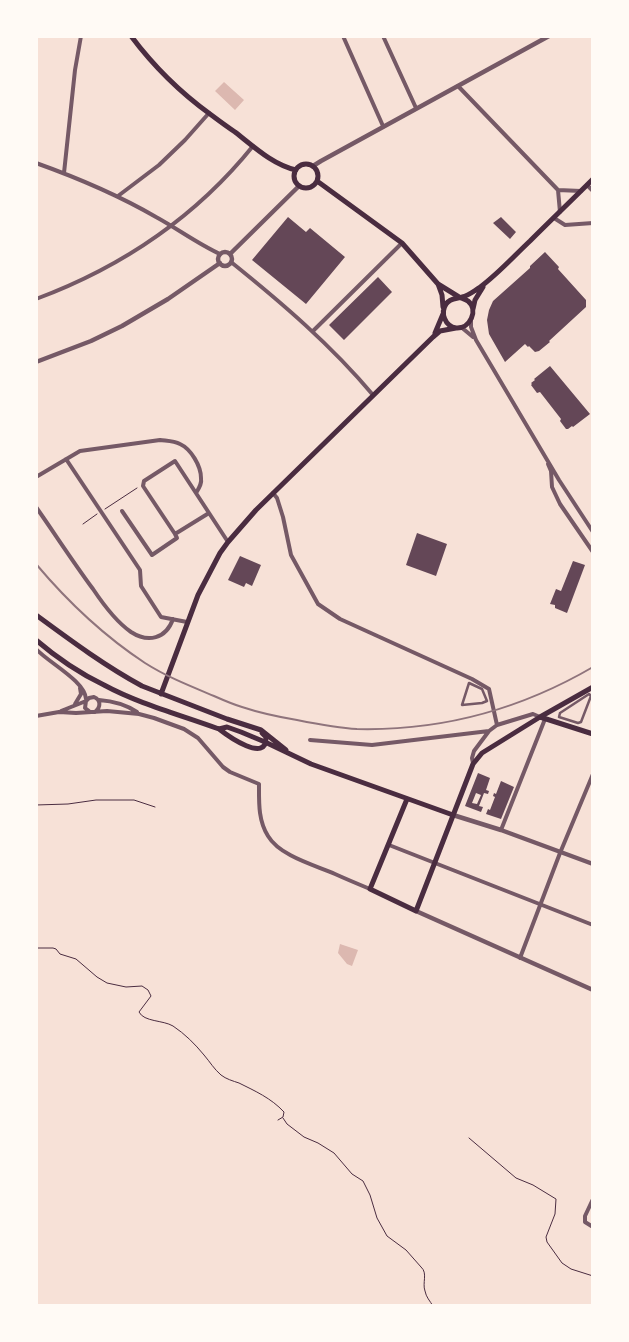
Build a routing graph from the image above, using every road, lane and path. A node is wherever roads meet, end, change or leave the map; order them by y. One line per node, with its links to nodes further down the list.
1 (81, 36): 14 (street)
2 (131, 36): 8 (main road)
3 (343, 36): 9 (street)
4 (383, 36): 7 (street)
5 (549, 36): 6 (street)
6 (458, 86): 7 (street); 19 (street)
7 (416, 108): 9 (street)
8 (209, 113): 10 (main road); 22 (street)
9 (383, 126): 12 (street)
10 (253, 146): 13 (main road); 26 (street)
11 (36, 163): 14 (street)
12 (313, 166): 13 (main road); 16 (main road)
13 (296, 170): 18 (main road)
14 (64, 173): 22 (street)
15 (593, 179): 17 (main road)
16 (317, 180): 18 (main road); 27 (main road)
17 (587, 185): 20 (main road); 21 (street)
18 (300, 186): 29 (street)
19 (558, 190): 20 (street); 23 (street)
20 (581, 191): 23 (main road)
21 (593, 191)
22 (118, 196): 26 (street)
23 (560, 212): 24 (main road)
24 (554, 218): 25 (street); 32 (main road)
25 (593, 223)
26 (172, 226): 28 (street); 35 (street)
27 (402, 243): 33 (main road); 40 (street)
28 (220, 254): 29 (street); 31 (street)
29 (230, 254): 30 (street)
30 (231, 262): 31 (street); 40 (street)
31 (220, 263): 43 (street)
32 (486, 282): 34 (main road); 37 (main road)
33 (438, 284): 34 (main road); 36 (main road)
34 (461, 298): 36 (main road); 37 (main road)
35 (36, 299)
36 (443, 311): 39 (main road); 41 (main road)
37 (473, 312): 38 (main road)
38 (471, 321): 39 (main road); 42 (street)
39 (459, 328): 41 (main road); 42 (street)
40 (313, 331): 44 (street)
41 (433, 337): 44 (main road)
42 (476, 340): 45 (street)
43 (36, 362)
44 (373, 395): 49 (main road)
45 (545, 455): 56 (street); 59 (street)
46 (66, 459): 47 (street); 50 (street); 53 (street)
47 (36, 477)
48 (144, 484): 50 (street); 53 (path); 57 (street)
49 (273, 493): 58 (main road); 79 (street)
50 (196, 494): 54 (street)
51 (36, 507): 61 (street)
52 (122, 511): 57 (street)
53 (101, 512): 55 (path); 61 (street)
54 (209, 513): 57 (street); 58 (street)
55 (84, 524)
56 (593, 532)
57 (175, 534)
58 (228, 542): 62 (main road)
59 (593, 552)
60 (36, 615): 67 (main road)
61 (174, 619): 62 (street)
62 (187, 622): 67 (main road)
63 (36, 640): 80 (main road)
64 (36, 650): 65 (street)
65 (80, 686): 68 (street); 70 (street)
66 (593, 687): 78 (main road)
67 (161, 694): 81 (main road)
68 (86, 700): 69 (street); 70 (street); 72 (street)
69 (98, 700): 74 (street); 75 (street)
70 (76, 704): 73 (street)
71 (462, 705): 71 (street)
72 (89, 711): 73 (street); 74 (street)
73 (59, 712): 76 (street)
74 (95, 712): 75 (street)
75 (139, 714): 100 (street)
76 (36, 716)
77 (559, 716): 77 (street)
78 (542, 718): 79 (street); 83 (main road); 87 (main road); 95 (street)
79 (497, 725): 82 (street)
80 (219, 729): 85 (main road); 85 (main road)
81 (255, 729): 85 (main road); 88 (main road)
82 (489, 731): 84 (street); 86 (street)
83 (593, 734)
84 (310, 740)
85 (265, 742): 88 (main road)
86 (479, 744): 87 (street); 89 (street)
87 (482, 753): 89 (main road)
88 (295, 757): 91 (main road)
89 (473, 764): 94 (main road)
90 (593, 774): 97 (street)
91 (407, 799): 94 (main road); 96 (main road)
92 (36, 805): 93 (path)
93 (155, 807)
94 (453, 815): 95 (street); 98 (main road)
95 (501, 830): 97 (street)
96 (389, 845): 98 (street); 100 (main road)
97 (560, 853): 99 (street); 101 (street)
98 (435, 863): 101 (street); 102 (main road)
99 (593, 864)
100 (370, 889): 102 (main road)
101 (541, 906): 103 (street); 105 (street)
102 (416, 911): 105 (street)
103 (593, 925)
104 (36, 948): 107 (path)
105 (520, 958): 106 (street)
106 (593, 990)
107 (283, 1117): 108 (path); 113 (path)
108 (278, 1120)
109 (470, 1138): 112 (path)
110 (593, 1199): 111 (street)
111 (593, 1227)
112 (593, 1276)
113 (433, 1306)

